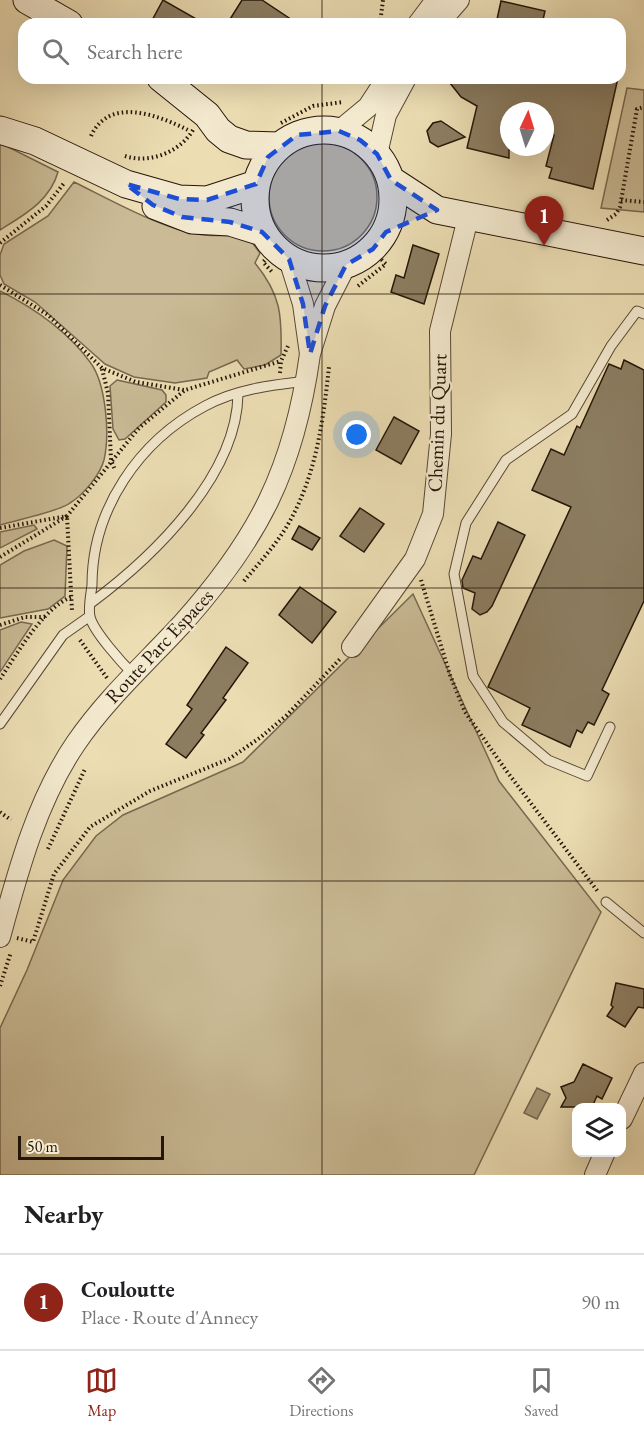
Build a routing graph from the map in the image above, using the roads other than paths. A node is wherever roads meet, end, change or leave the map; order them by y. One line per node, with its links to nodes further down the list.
1 (27, 0): 4 (main road)
2 (435, 0): 5 (street)
3 (459, 0): 6 (street)
4 (58, 18)
5 (422, 18)
6 (443, 18)
7 (166, 84): 12 (main road)
8 (384, 84): 11 (street)
9 (403, 84): 13 (street)
10 (0, 130): 16 (main road)
11 (339, 131): 12 (main road); 13 (main road)
12 (279, 135): 15 (main road)
13 (377, 154): 14 (main road)
14 (391, 180): 17 (main road); 20 (main road)
15 (256, 183): 16 (main road); 19 (main road)
16 (126, 184): 19 (main road)
17 (437, 210): 18 (main road); 20 (main road)
18 (470, 214): 21 (main road); 30 (street, Chemin du Quart)
19 (262, 232): 22 (main road)
20 (386, 232): 23 (main road)
21 (644, 251)
22 (289, 259): 23 (main road); 25 (street, Route Parc Espaces)
23 (346, 265): 25 (street, Route Parc Espaces)
24 (644, 314): 33 (lane)
25 (310, 354): 26 (street, Route Parc Espaces)
26 (306, 381): 27 (lane); 31 (street, Route Parc Espaces)
27 (238, 393): 28 (lane); 28 (lane)
28 (91, 603): 29 (lane)
29 (90, 616): 31 (lane); 32 (lane)
30 (352, 647)
31 (134, 675): 36 (street, Route Parc Espaces)
32 (0, 724)
33 (610, 727)
34 (606, 902): 35 (lane)
35 (644, 933)
36 (8, 937)
37 (644, 1073): 38 (street)
38 (626, 1109)
39 (603, 1157): 40 (street)
40 (596, 1175)

